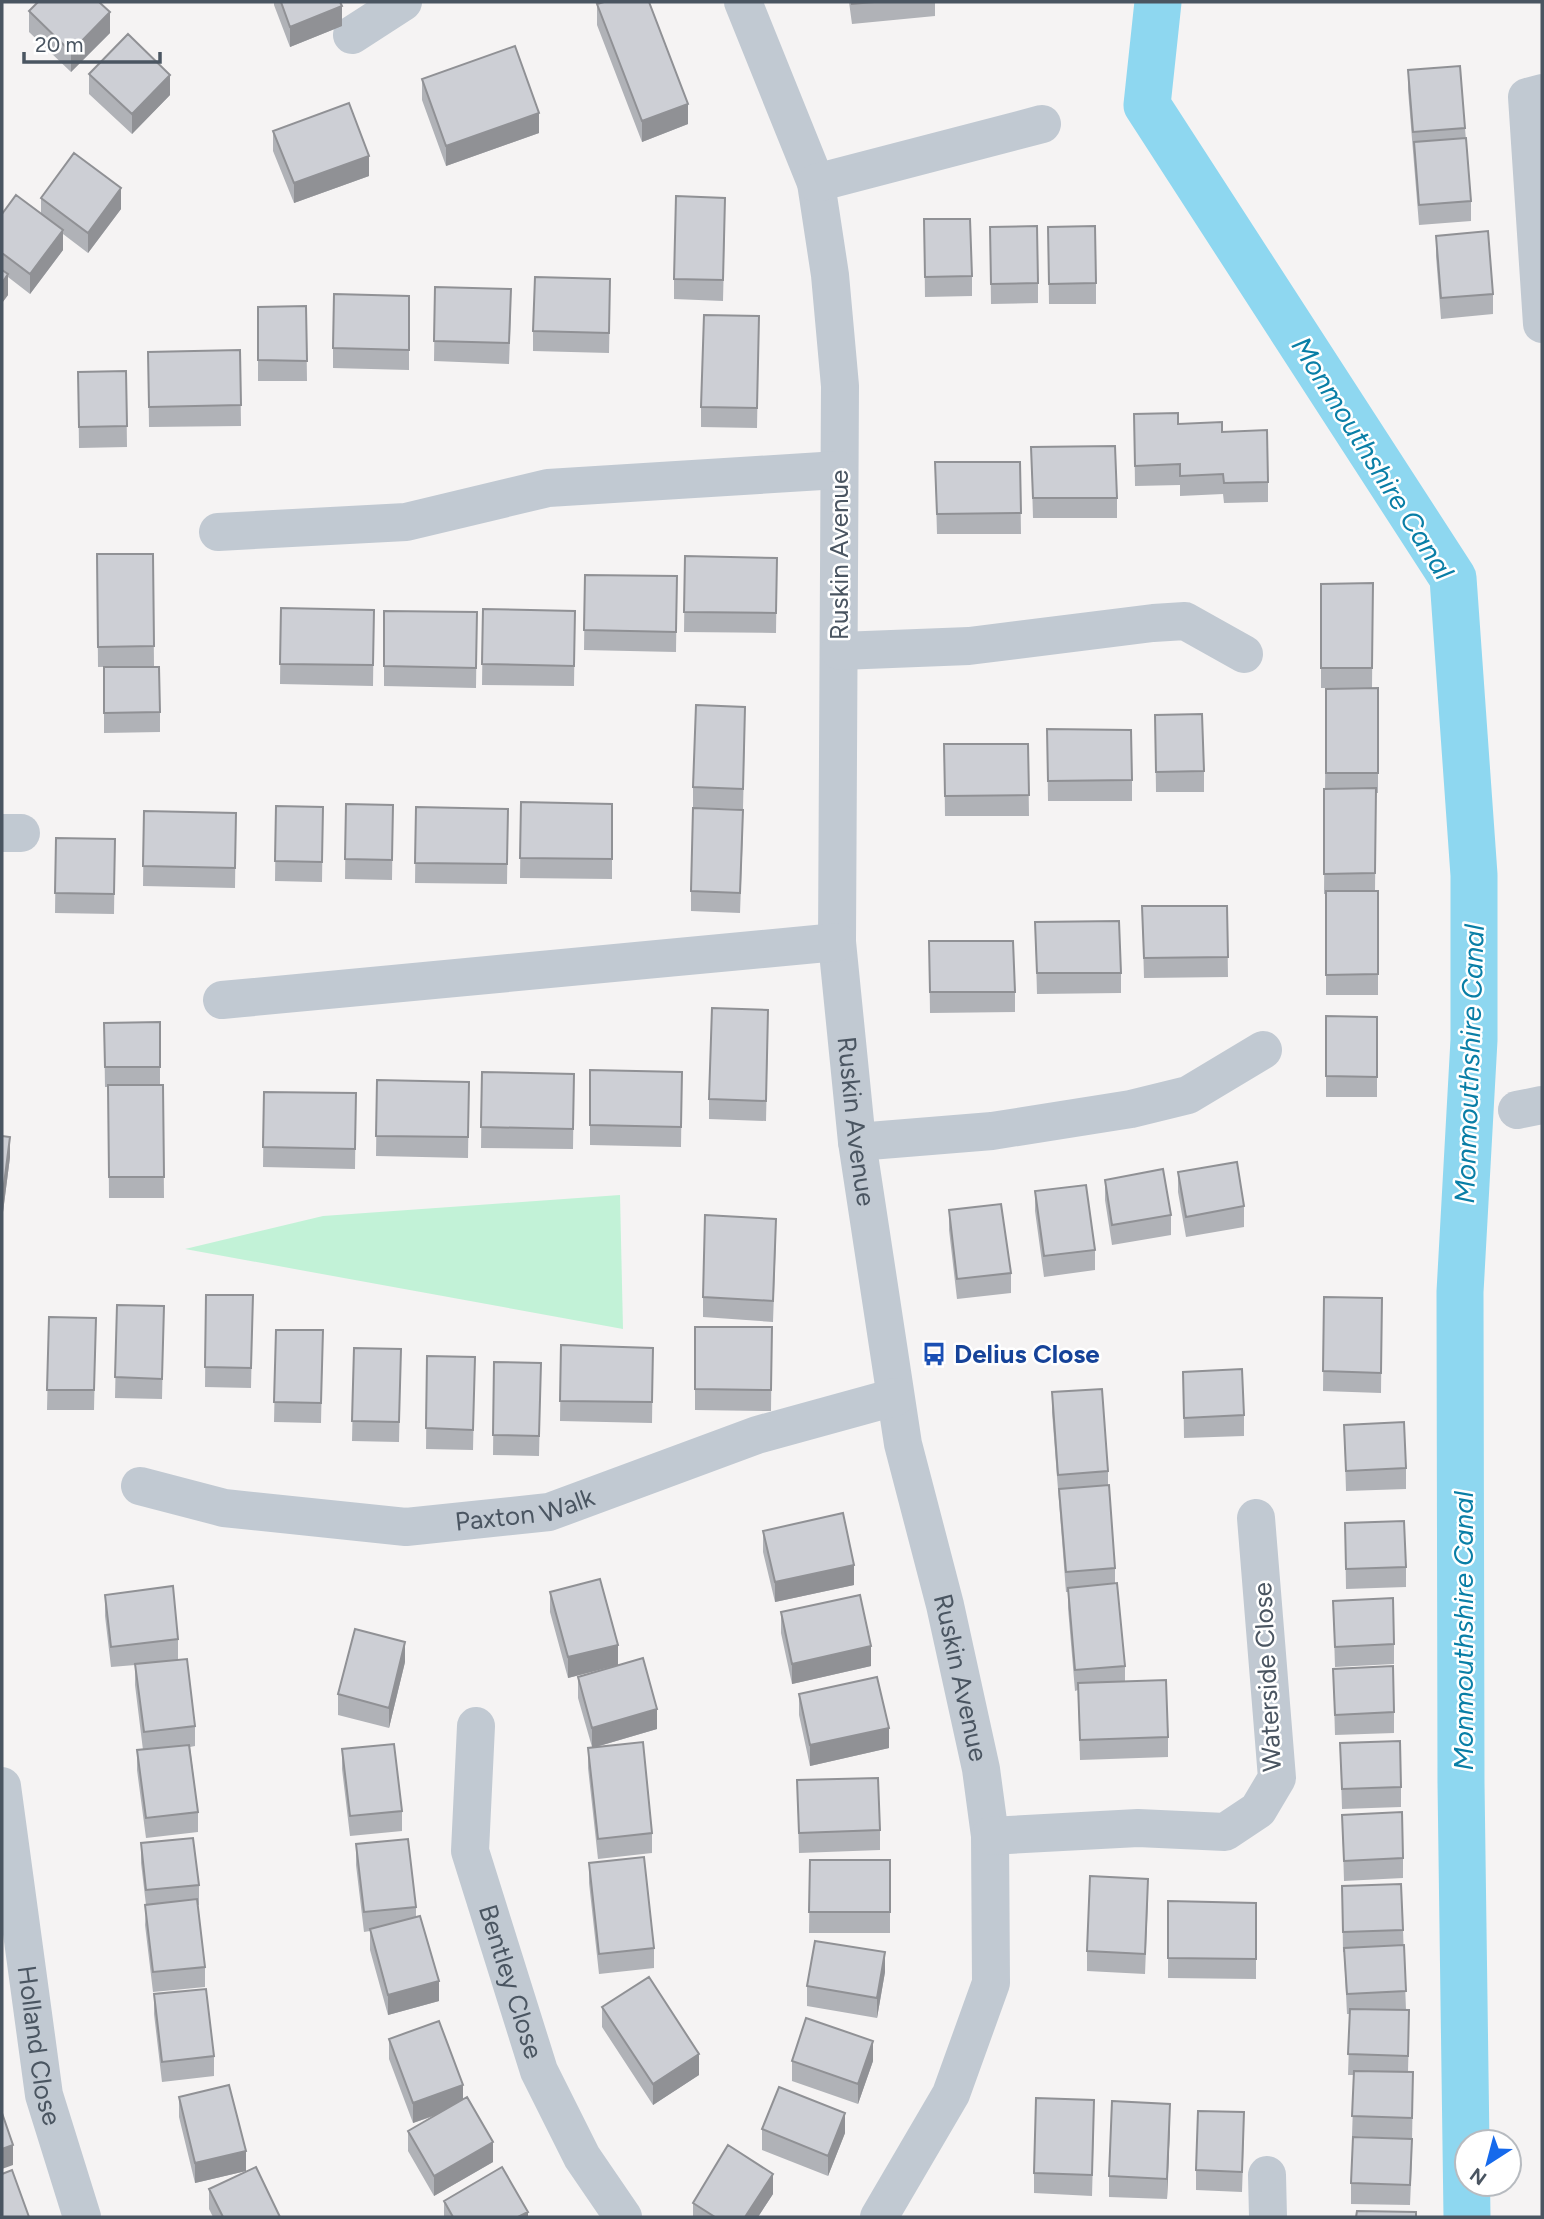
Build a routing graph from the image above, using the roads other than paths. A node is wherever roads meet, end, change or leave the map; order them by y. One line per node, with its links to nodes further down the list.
1 (403, 2): 3 (street)
2 (743, 2): 6 (street, Ruskin Avenue)
3 (352, 35)
4 (1542, 93): 7 (street)
5 (1042, 124): 6 (street)
6 (816, 183): 8 (street, Ruskin Avenue)
7 (1542, 324)
8 (838, 470): 9 (street); 10 (street, Ruskin Avenue)
9 (218, 532)
10 (840, 651): 11 (street); 12 (street, Ruskin Avenue)
11 (1244, 654)
12 (836, 942): 13 (street); 15 (street, Ruskin Avenue)
13 (222, 1000)
14 (1263, 1050): 15 (street)
15 (857, 1142): 16 (street, Ruskin Avenue)
16 (895, 1397): 17 (street, Paxton Walk); 21 (street, Ruskin Avenue)
17 (140, 1486)
18 (1256, 1518): 21 (street, Waterside Close)
19 (476, 1726): 25 (street, Bentley Close)
20 (2, 1786): 24 (street, Holland Close)
21 (990, 1836): 23 (street, Ruskin Avenue)
22 (1267, 2175): 26 (street)
23 (885, 2215)
24 (82, 2217)
25 (624, 2217)
26 (1268, 2217)

